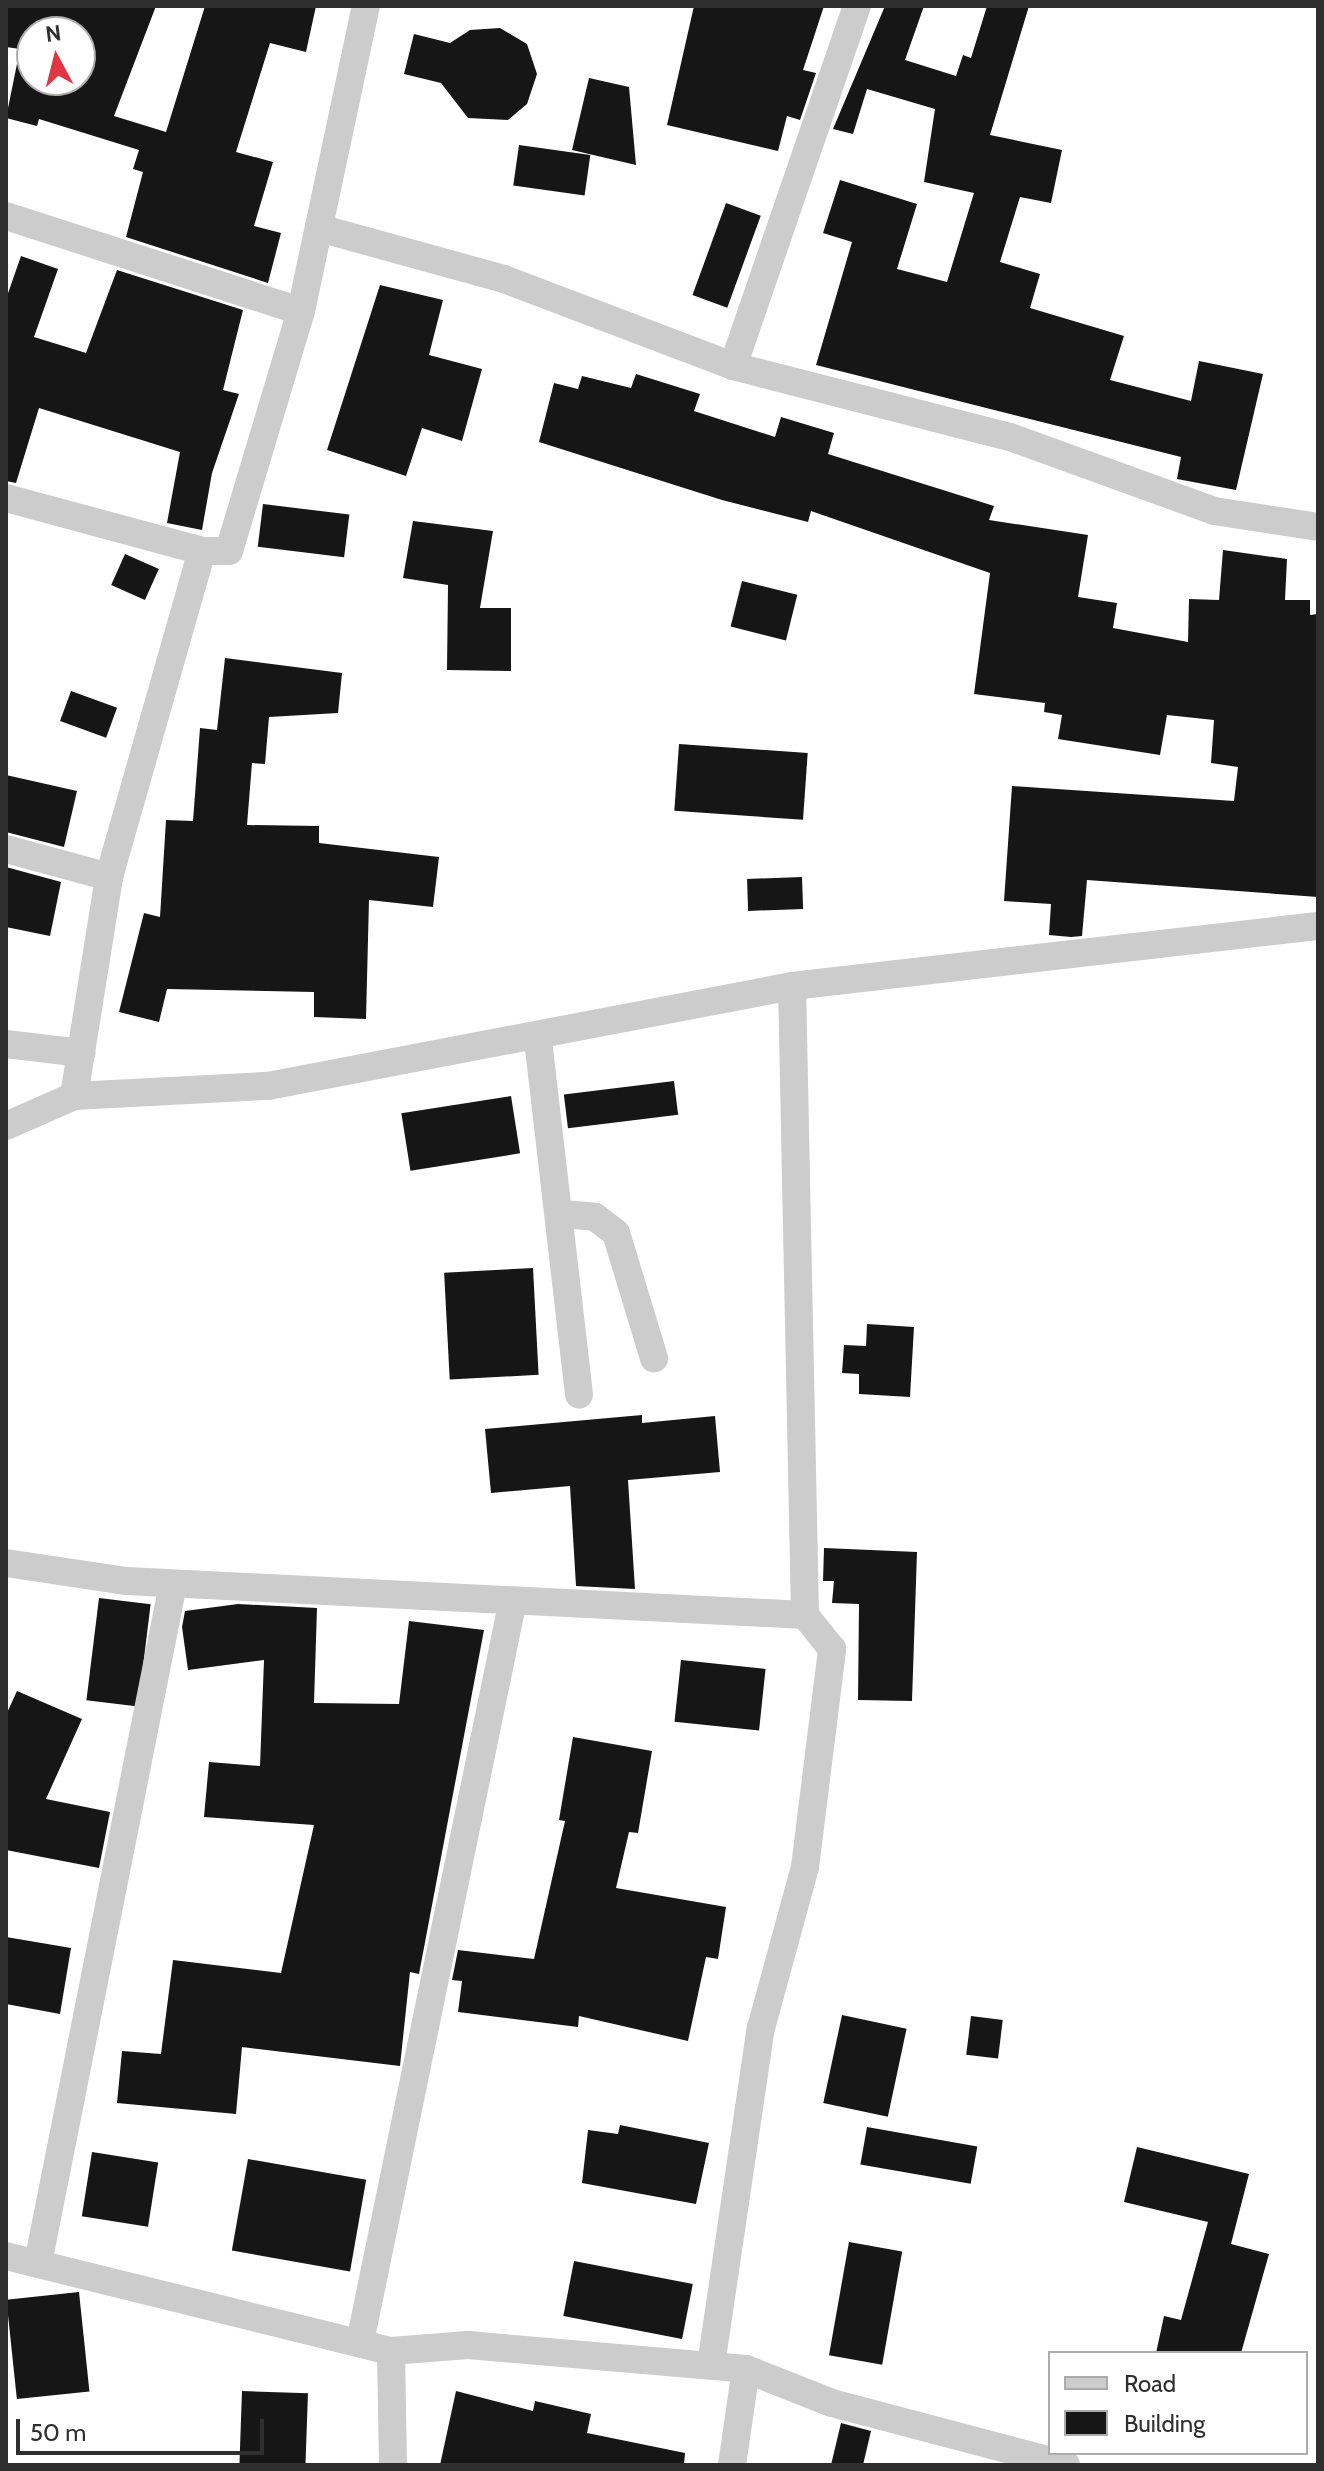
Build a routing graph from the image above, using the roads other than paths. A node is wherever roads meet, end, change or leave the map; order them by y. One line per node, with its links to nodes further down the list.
1 (366, 6): 4 (street)
2 (857, 6): 6 (street)
3 (6, 216): 5 (street)
4 (319, 228): 5 (street); 6 (street)
5 (301, 311): 9 (street)
6 (733, 366): 8 (street)
7 (6, 498): 9 (street)
8 (1318, 527)
9 (202, 551): 11 (street)
10 (6, 849): 11 (street)
11 (109, 877): 16 (street)
12 (1318, 926): 13 (street)
13 (792, 986): 14 (street); 25 (street)
14 (538, 1040): 17 (street); 19 (street)
15 (6, 1044): 16 (street)
16 (81, 1053): 17 (street)
17 (74, 1096): 18 (street)
18 (6, 1126)
19 (563, 1214): 20 (street); 21 (street)
20 (654, 1358)
21 (579, 1395)
22 (6, 1563): 23 (street)
23 (173, 1584): 24 (street); 27 (street)
24 (512, 1605): 25 (street); 28 (street)
25 (805, 1615): 30 (street)
26 (6, 2256): 27 (street)
27 (38, 2263): 28 (street)
28 (360, 2342): 29 (street)
29 (391, 2351): 30 (street); 32 (street)
30 (711, 2365): 31 (street)
31 (746, 2369): 33 (street); 34 (street)
32 (393, 2465)
33 (732, 2465)
34 (1066, 2465)

